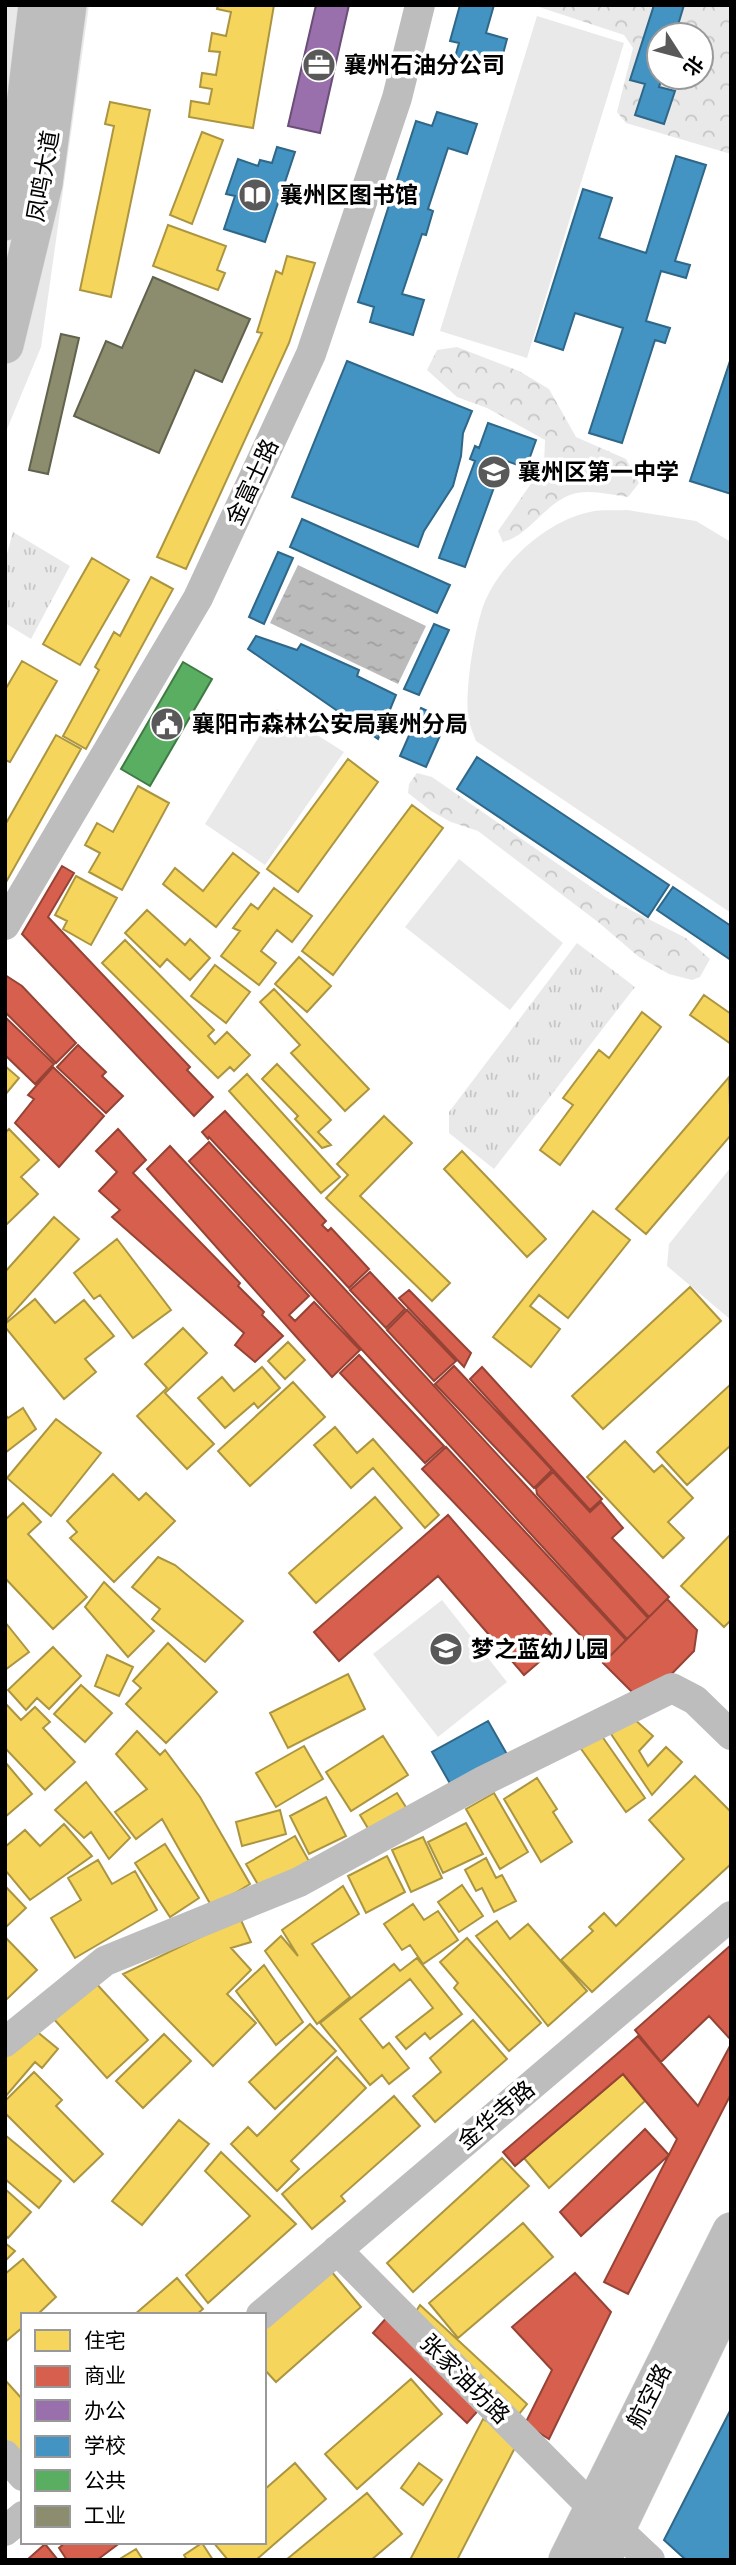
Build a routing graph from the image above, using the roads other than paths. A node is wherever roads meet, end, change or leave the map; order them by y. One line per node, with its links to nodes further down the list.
1 (37, 5): 4 (main road, 凤鸣大道)
2 (68, 5): 5 (main road, 凤鸣大道)
3 (420, 5): 6 (street, 金富士路)
4 (5, 222)
5 (5, 345)
6 (5, 925)
7 (731, 1735): 9 (street)
8 (731, 1916): 11 (street, 金华寺路)
9 (5, 2042)
10 (731, 2231): 18 (main road, 航空路)
11 (337, 2250): 13 (street, 金华寺路); 18 (street, 张家油坊路)
12 (731, 2292): 18 (main road, 航空路)
13 (263, 2313)
14 (5, 2455): 15 (street)
15 (21, 2474)
16 (21, 2518): 17 (street)
17 (5, 2531)
18 (604, 2532): 19 (main road, 航空路); 20 (street, 张家油坊路)
19 (567, 2560)
20 (650, 2560)

